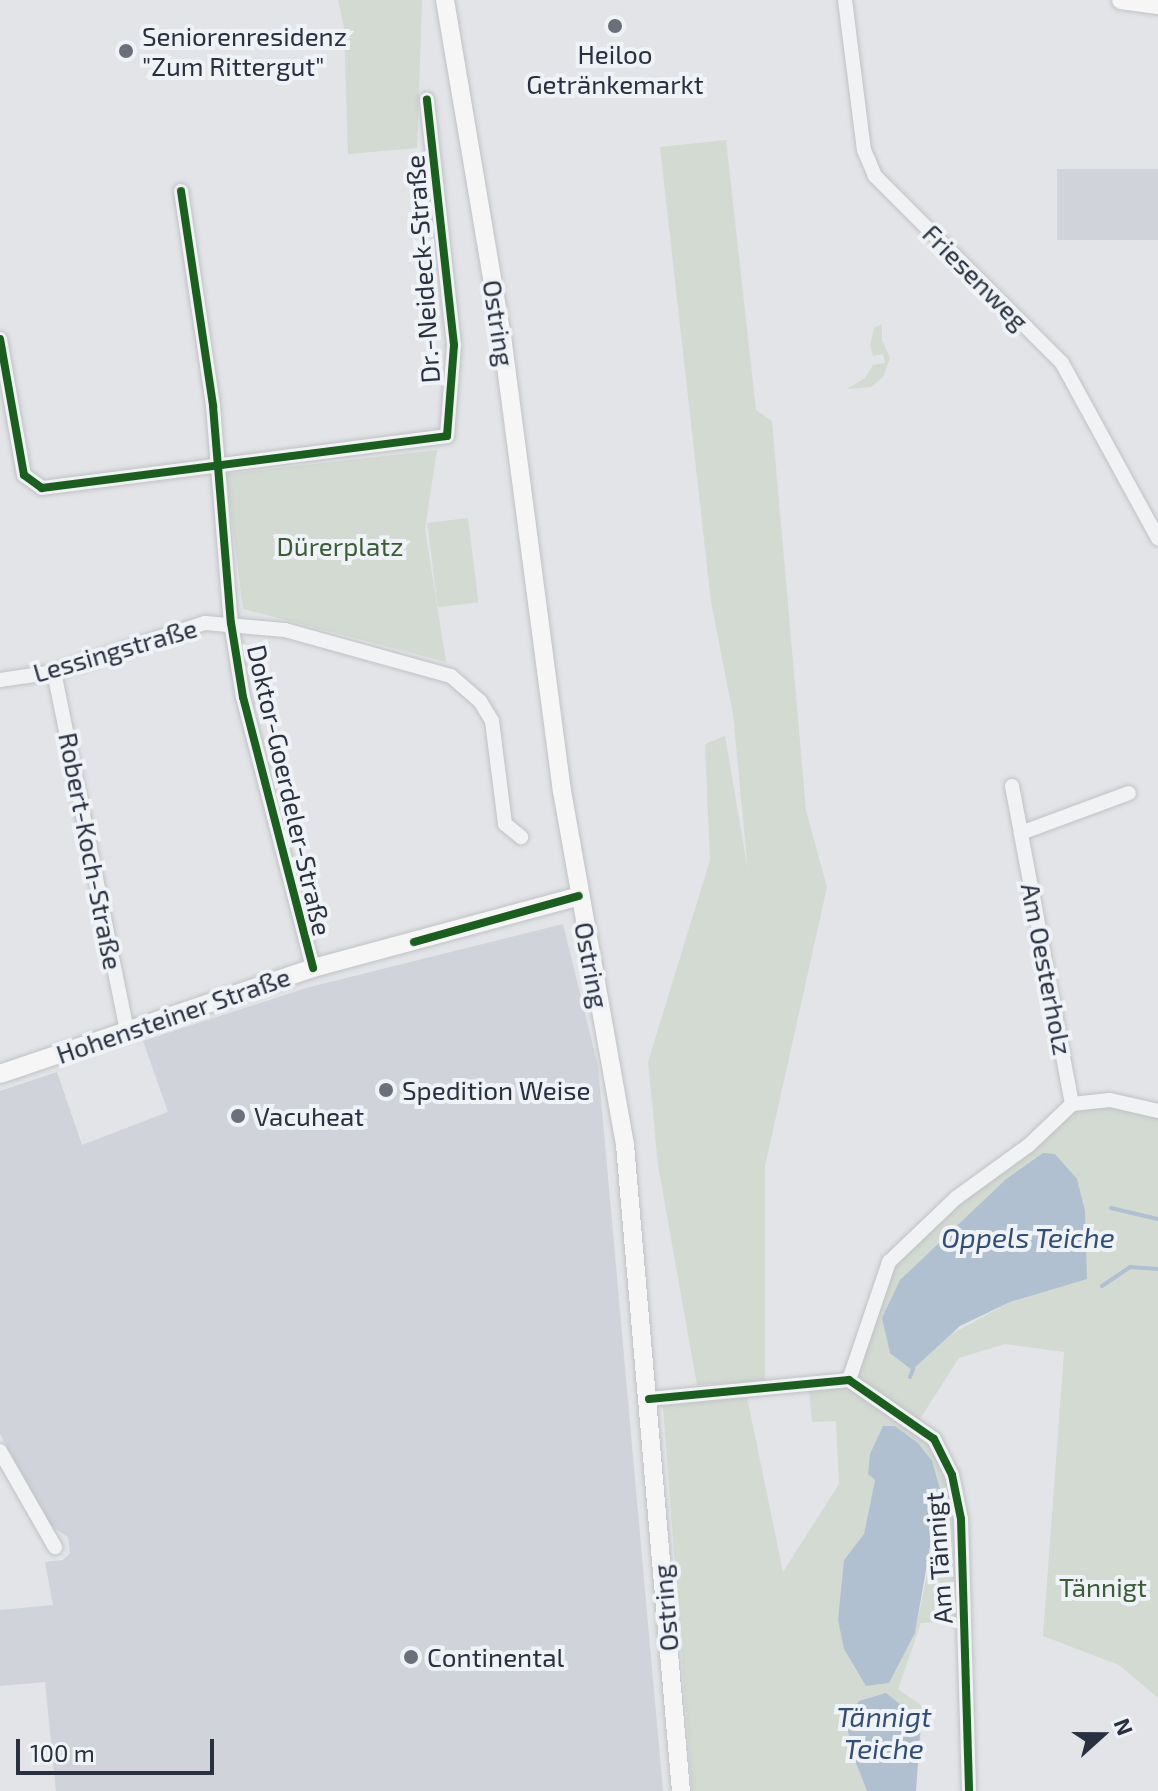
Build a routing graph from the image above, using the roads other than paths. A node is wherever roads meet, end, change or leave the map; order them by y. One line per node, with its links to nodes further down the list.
1 (445, 0): 17 (main road, Ostring)
2 (845, 0): 9 (street, Friesenweg)
3 (1121, 0): 4 (main road)
4 (1158, 5)
5 (427, 99): 8 (street, Dr.-Neideck-Straße)
6 (181, 191): 8 (street, Doktor-Goerdeler-Straße)
7 (0, 339): 8 (street)
8 (217, 467): 10 (street, Doktor-Goerdeler-Straße)
9 (1158, 538)
10 (231, 623): 11 (street, Lessingstraße); 16 (street); 18 (street, Doktor-Goerdeler-Straße)
11 (54, 672): 12 (street, Lessingstraße); 19 (street, Robert-Koch-Straße)
12 (0, 680)
13 (1012, 786): 15 (street, Am Oesterholz)
14 (1129, 793): 15 (street)
15 (1021, 833): 21 (street, Am Oesterholz)
16 (521, 837)
17 (579, 896): 18 (main road, Hohensteiner Straße); 24 (main road, Ostring)
18 (313, 968): 19 (main road, Hohensteiner Straße)
19 (127, 1031): 20 (main road, Hohensteiner Straße)
20 (0, 1074)
21 (1072, 1104): 22 (street); 23 (street)
22 (1158, 1111)
23 (849, 1380): 24 (street); 28 (street, Am Tännigt)
24 (649, 1399): 27 (main road, Ostring)
25 (0, 1451): 26 (street)
26 (55, 1547)
27 (681, 1791)
28 (969, 1791)

